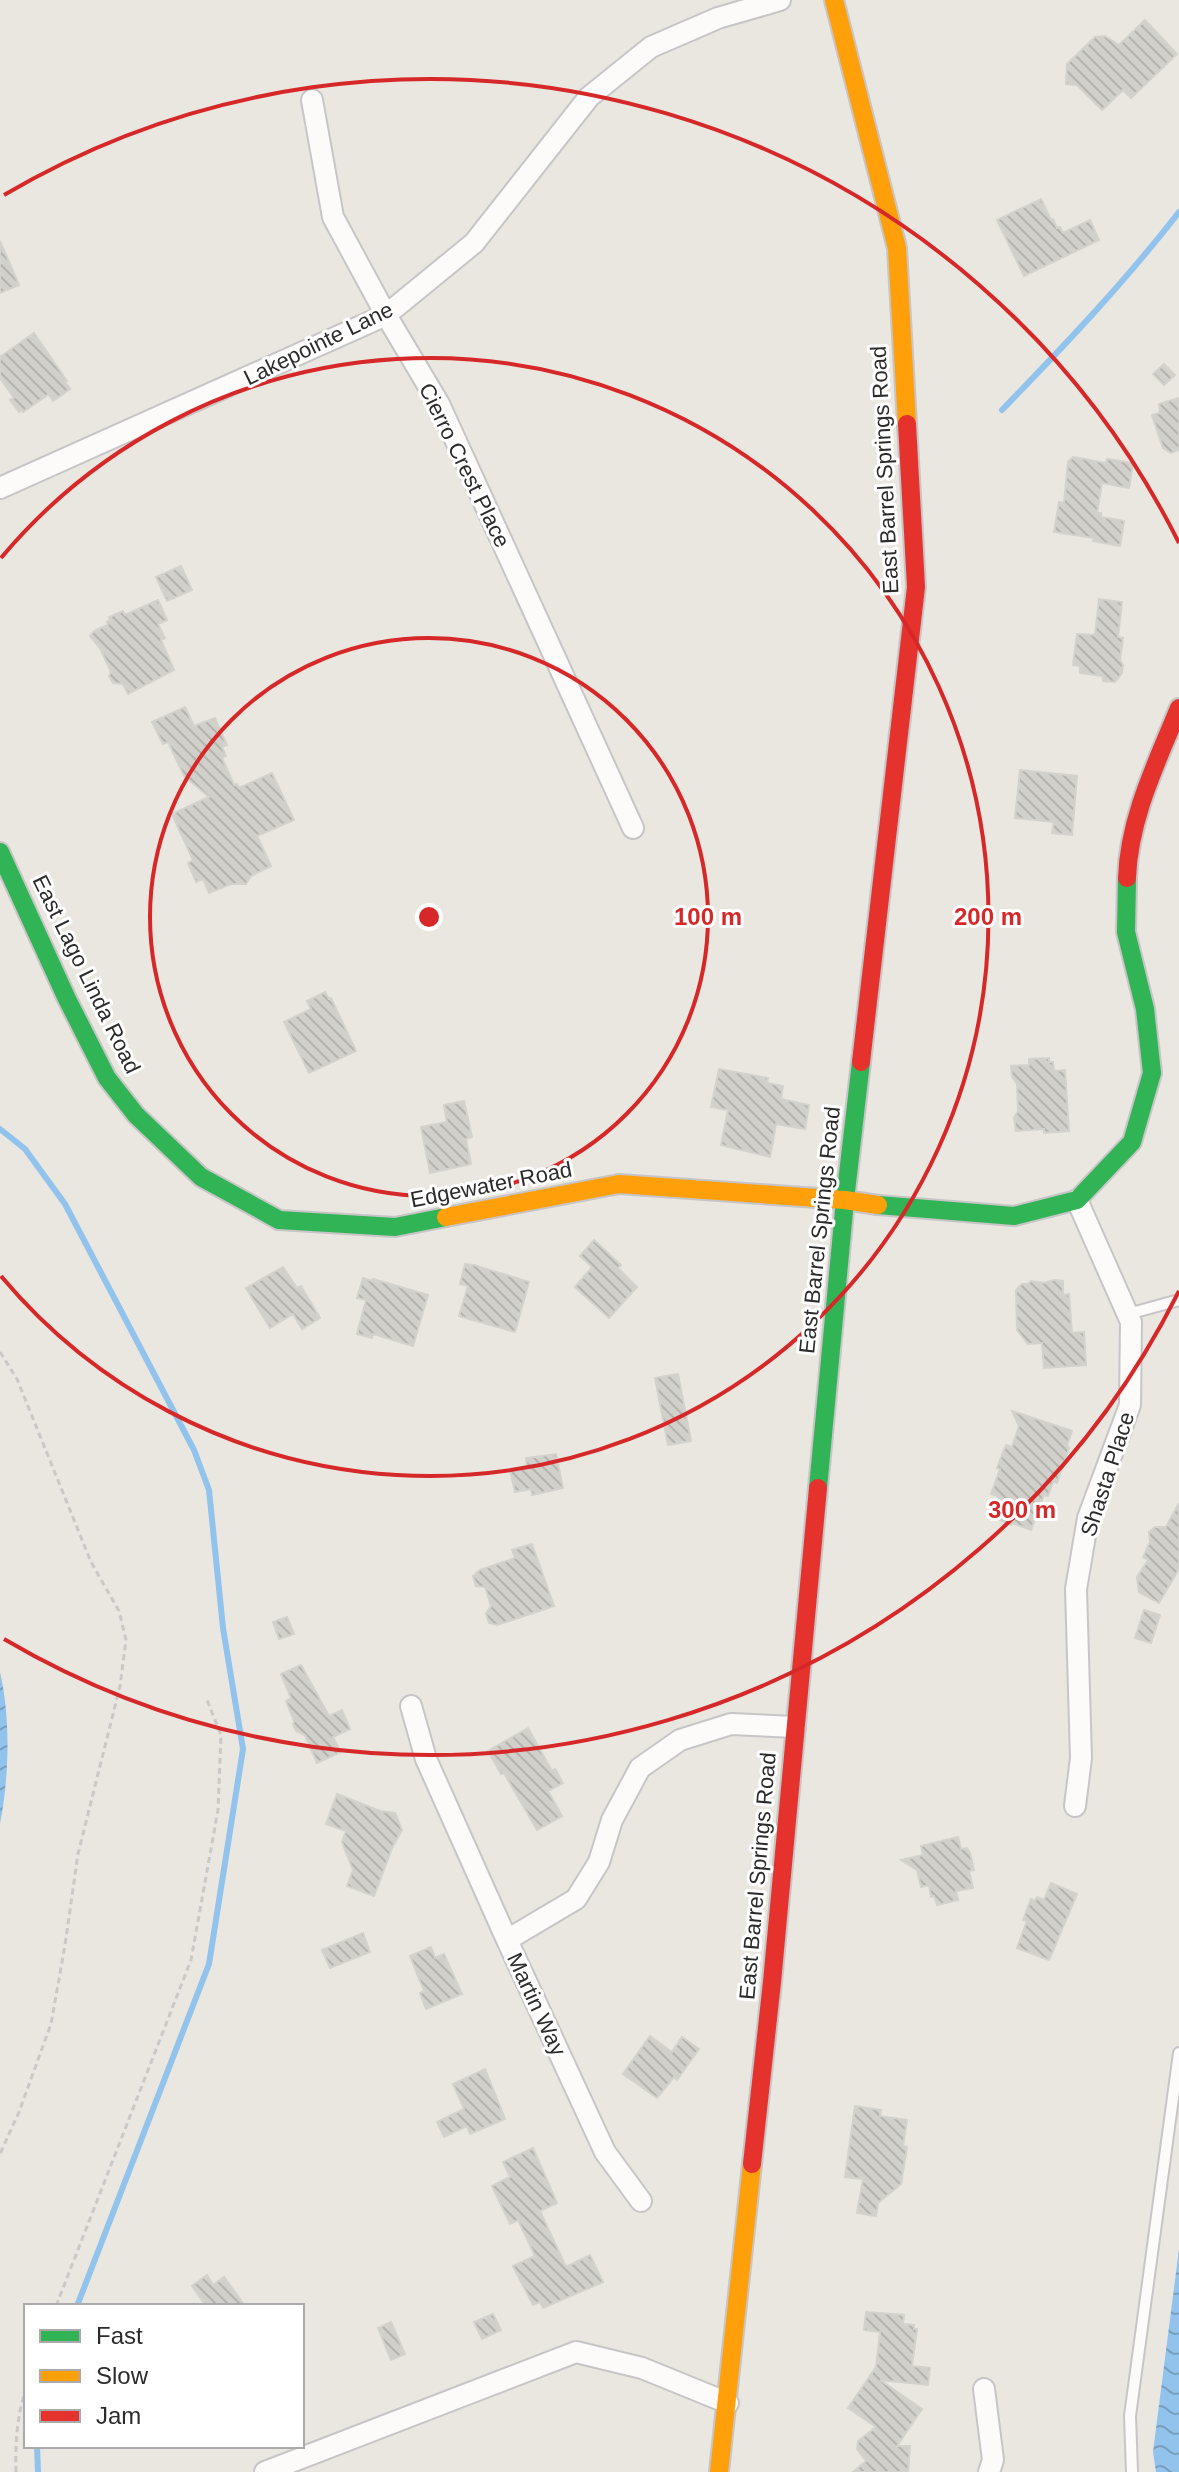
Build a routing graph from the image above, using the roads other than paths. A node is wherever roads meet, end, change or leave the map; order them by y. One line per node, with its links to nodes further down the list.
1 (780, 0): 4 (street, Lakepointe Lane)
2 (834, 0): 10 (street, East Barrel Springs Road)
3 (312, 100): 4 (street, Cierro Crest Place)
4 (386, 315): 5 (street, Lakepointe Lane); 7 (street, Cierro Crest Place)
5 (0, 488)
6 (1179, 708): 11 (street)
7 (633, 828)
8 (0, 852): 9 (street, East Lago Linda Road)
9 (136, 1115): 10 (street, Edgewater Road)
10 (845, 1200): 11 (street, Edgewater Road); 15 (street, East Barrel Springs Road)
11 (1077, 1200): 13 (street, Shasta Place)
12 (1179, 1300): 13 (lane)
13 (1128, 1314): 16 (street, Shasta Place)
14 (411, 1706): 17 (street)
15 (795, 1727): 17 (street, Martin Way); 21 (street, East Barrel Springs Road)
16 (1075, 1806)
17 (507, 1940): 19 (street, Martin Way)
18 (1179, 2053): 25 (lane)
19 (641, 2201)
20 (984, 2389): 24 (street)
21 (728, 2403): 22 (street); 23 (street, East Barrel Springs Road)
22 (265, 2472)
23 (719, 2472)
24 (989, 2472)
25 (1132, 2472)

